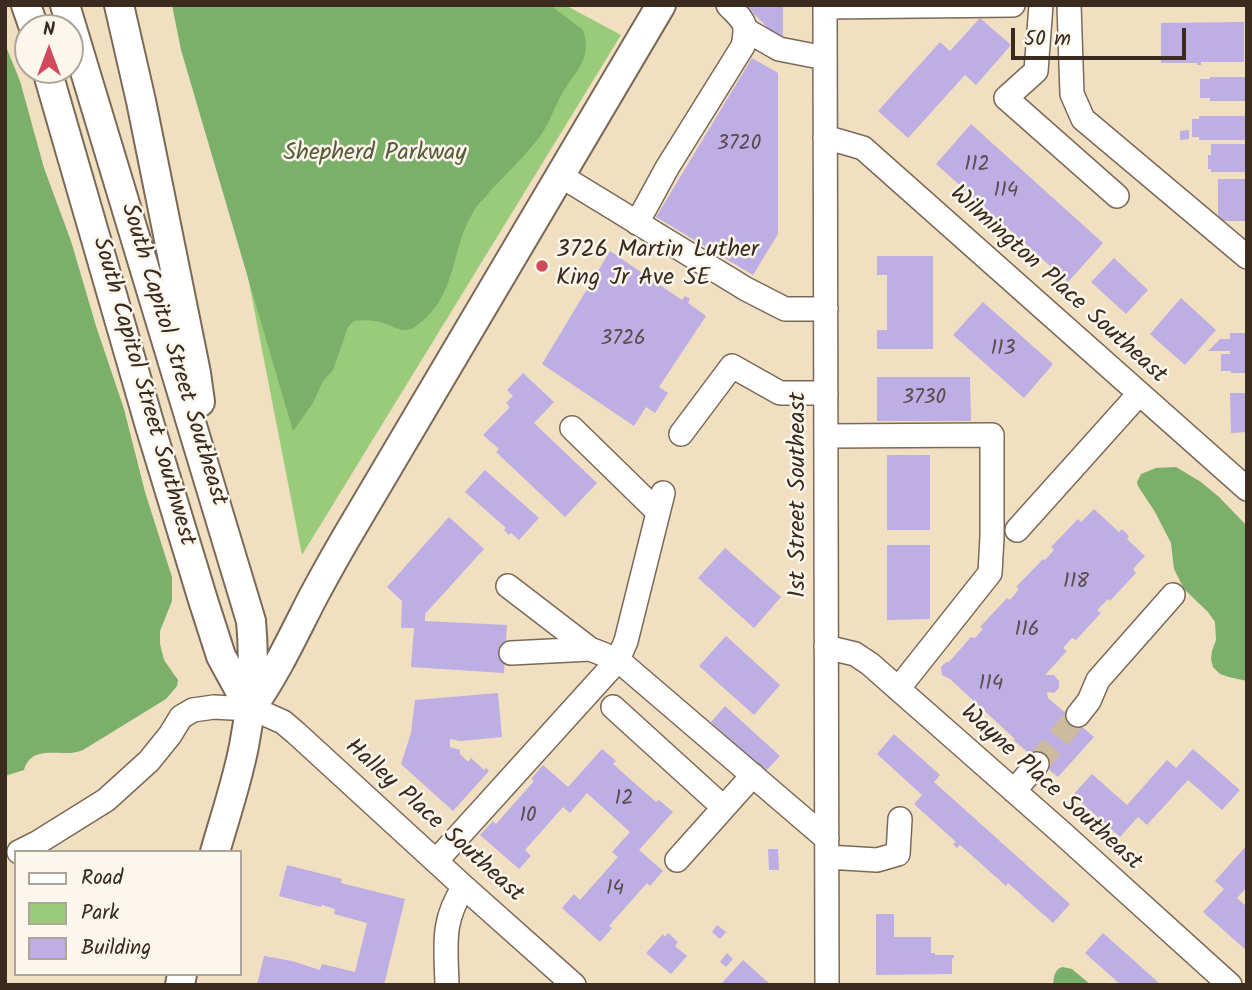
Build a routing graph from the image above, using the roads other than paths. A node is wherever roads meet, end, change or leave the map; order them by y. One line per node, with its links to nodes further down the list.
1 (65, 5): 23 (main road, South Capitol Street Southeast)
2 (119, 5): 23 (main road)
3 (662, 5): 13 (main road)
4 (728, 5): 9 (street)
5 (1013, 5): 8 (street)
6 (1041, 5): 14 (street)
7 (1069, 5): 16 (street)
8 (825, 6): 10 (street, 1st Street Southeast)
9 (746, 30): 10 (street); 15 (street)
10 (825, 58): 12 (street, 1st Street Southeast)
11 (51, 84): 34 (main road, South Capitol Street Southwest)
12 (825, 137): 17 (street, 1st Street Southeast); 19 (street, Wilmington Place Southeast)
13 (561, 176): 15 (street); 34 (main road)
14 (1117, 196)
15 (637, 223): 17 (street)
16 (1247, 257)
17 (826, 309): 18 (street, 1st Street Southeast)
18 (826, 393): 21 (street); 22 (street, 1st Street Southeast)
19 (1139, 394): 24 (street, Wilmington Place Southeast); 25 (street)
20 (572, 428): 31 (street)
21 (681, 434)
22 (826, 436): 28 (street, 1st Street Southeast); 32 (street)
23 (209, 478): 34 (main road, South Capitol Street Southeast)
24 (1247, 489)
25 (1017, 530)
26 (508, 586): 29 (street)
27 (1173, 595): 35 (street)
28 (826, 647): 32 (street, Wayne Place Southeast); 41 (street, 1st Street Southeast)
29 (590, 649): 30 (street); 31 (street)
30 (511, 653)
31 (618, 660): 37 (street); 45 (street)
32 (898, 689): 38 (street, Wayne Place Southeast)
33 (613, 707): 39 (street)
34 (250, 709): 42 (street, Halley Place Southeast); 43 (main road, South Capitol Street Southeast); 45 (street, Halley Place Southeast)
35 (1078, 715)
36 (1037, 764): 38 (street)
37 (753, 775): 39 (street); 41 (street)
38 (1014, 791): 50 (street, Wayne Place Southeast)
39 (723, 807): 44 (street)
40 (900, 819): 41 (street)
41 (827, 848): 49 (street, 1st Street Southeast)
42 (24, 850)
43 (216, 850)
44 (677, 860)
45 (436, 861): 46 (street, Halley Place Southeast)
46 (464, 887): 47 (street); 48 (street, Halley Place Southeast)
47 (447, 985)
48 (574, 985)
49 (827, 985)
50 (1230, 985)

